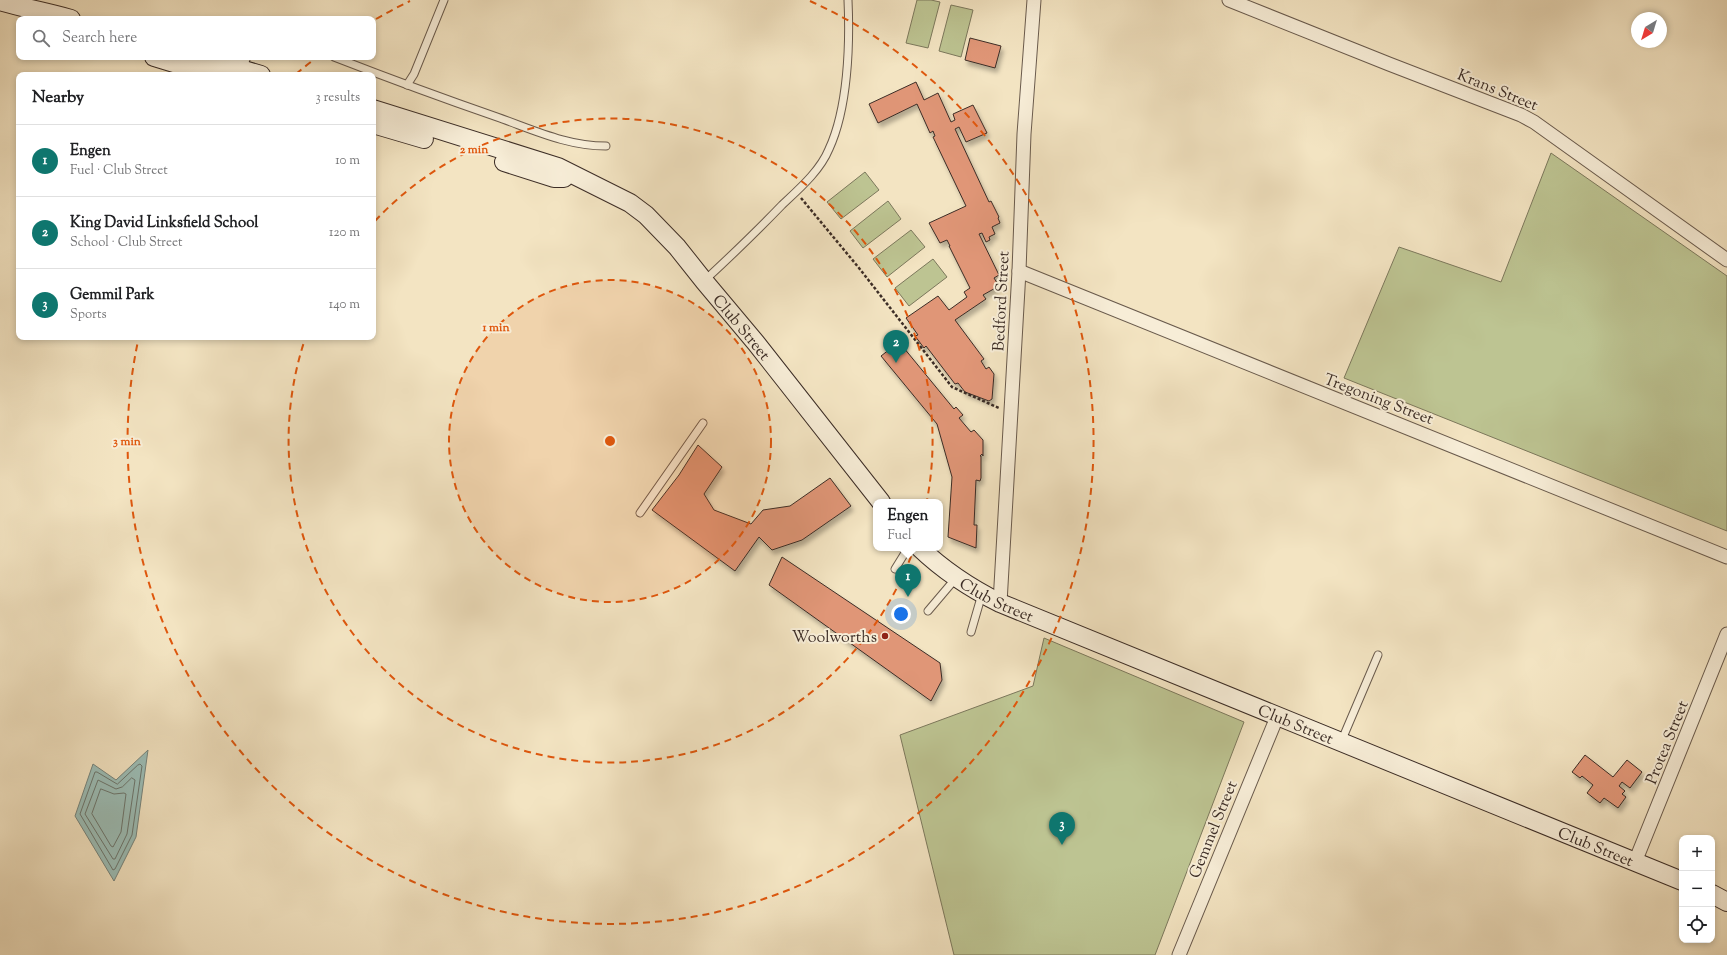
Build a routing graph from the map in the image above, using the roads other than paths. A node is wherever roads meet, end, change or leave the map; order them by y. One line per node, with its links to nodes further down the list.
1 (444, 0): 17 (lane)
2 (1034, 0): 23 (street, Bedford Street)
3 (1229, 0): 22 (street, Krans Street)
4 (0, 1): 6 (main road)
5 (846, 1): 24 (lane)
6 (24, 8): 7 (main road); 8 (main road)
7 (36, 16)
8 (61, 16)
9 (164, 60): 13 (main road)
10 (213, 60): 12 (main road)
11 (342, 60): 15 (lane)
12 (243, 67): 14 (main road)
13 (203, 72)
14 (254, 72)
15 (373, 72)
16 (376, 73): 17 (lane)
17 (407, 85): 20 (lane)
18 (376, 110): 21 (main road, Club Street)
19 (376, 125): 21 (main road, Club Street)
20 (606, 146)
21 (581, 178): 24 (main road, Club Street)
22 (1727, 260)
23 (1019, 271): 30 (street, Tregoning Street); 34 (street, Bedford Street)
24 (704, 281): 26 (main road, Club Street)
25 (703, 423): 27 (lane)
26 (879, 499)
27 (640, 513)
28 (906, 551): 31 (lane)
29 (924, 551): 32 (main road, Club Street)
30 (1727, 557)
31 (895, 569)
32 (956, 578): 33 (main road, Club Street); 35 (lane)
33 (982, 594): 34 (main road, Club Street); 36 (lane)
34 (1000, 603): 39 (main road, Club Street)
35 (928, 611)
36 (970, 632)
37 (1727, 634): 41 (street, Protea Street)
38 (1378, 655): 40 (lane)
39 (1277, 716): 40 (main road, Club Street); 45 (street, Gemmel Street)
40 (1341, 743): 41 (main road, Club Street)
41 (1635, 862): 42 (main road, Club Street)
42 (1679, 880)
43 (1715, 896): 44 (main road)
44 (1727, 902)
45 (1179, 955)

